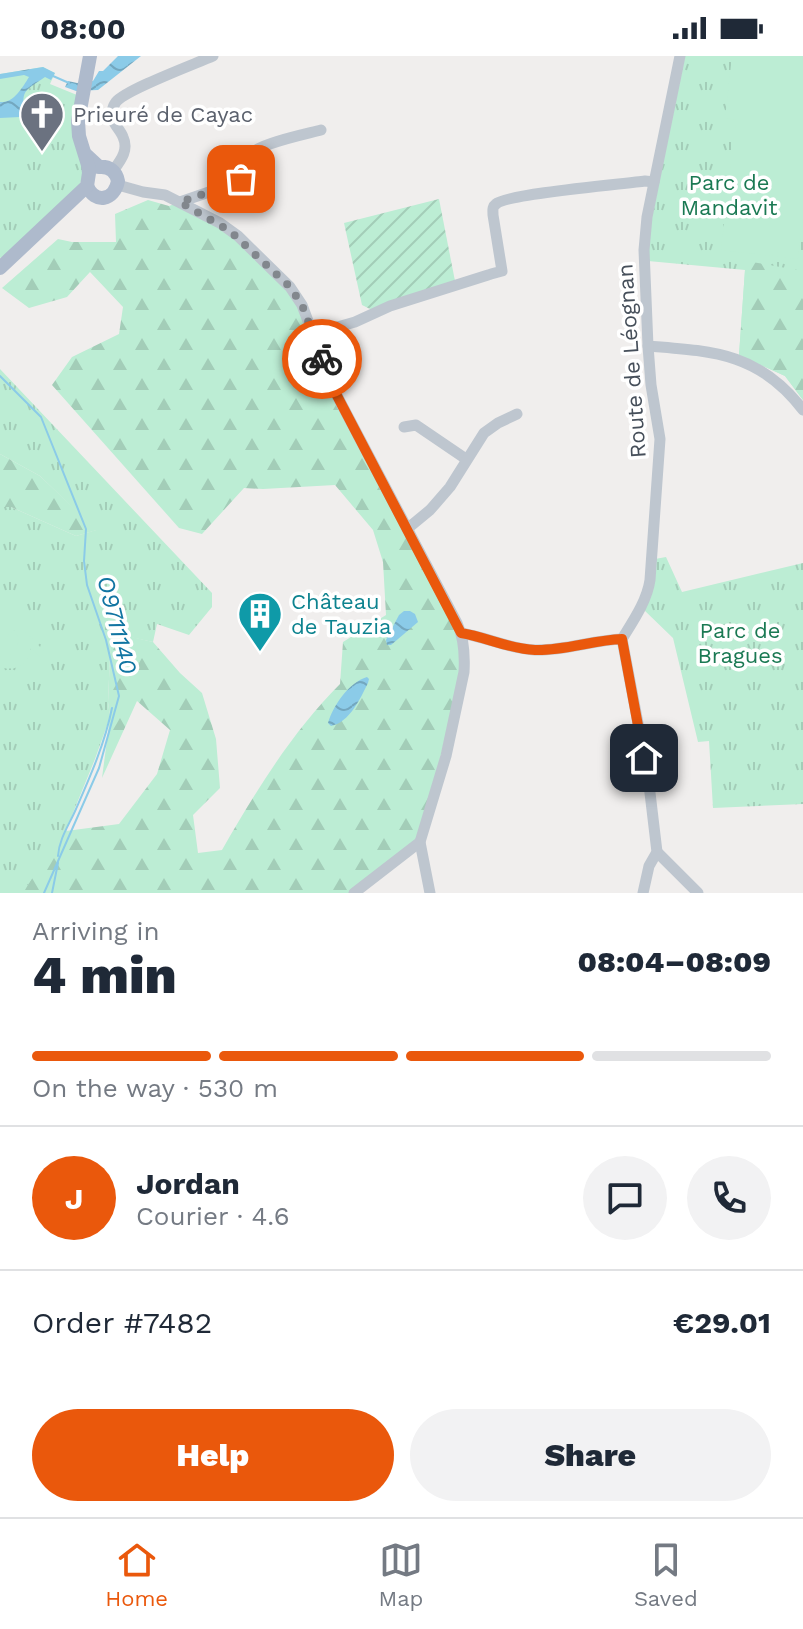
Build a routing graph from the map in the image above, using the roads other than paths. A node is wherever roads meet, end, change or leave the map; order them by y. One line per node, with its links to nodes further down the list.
1 (213, 56): 5 (street)
2 (680, 56): 6 (street, Route de Léognan)
3 (88, 62): 5 (main road)
4 (321, 130): 7 (street)
5 (100, 179): 7 (street); 8 (main road); 9 (main road)
6 (654, 182): 10 (street); 11 (street, Route de Léognan)
7 (180, 202): 10 (street)
8 (0, 268)
9 (0, 277)
10 (313, 334): 16 (street)
11 (648, 346): 12 (street); 18 (street, Route de Léognan)
12 (803, 410)
13 (517, 414): 15 (street)
14 (404, 427): 15 (street)
15 (466, 459): 16 (street)
16 (407, 529): 17 (street)
17 (461, 633): 18 (street); 19 (street)
18 (622, 639): 20 (street)
19 (420, 842): 21 (street); 22 (street)
20 (657, 852): 23 (street); 24 (street)
21 (354, 893)
22 (430, 893)
23 (643, 893)
24 (698, 893)

